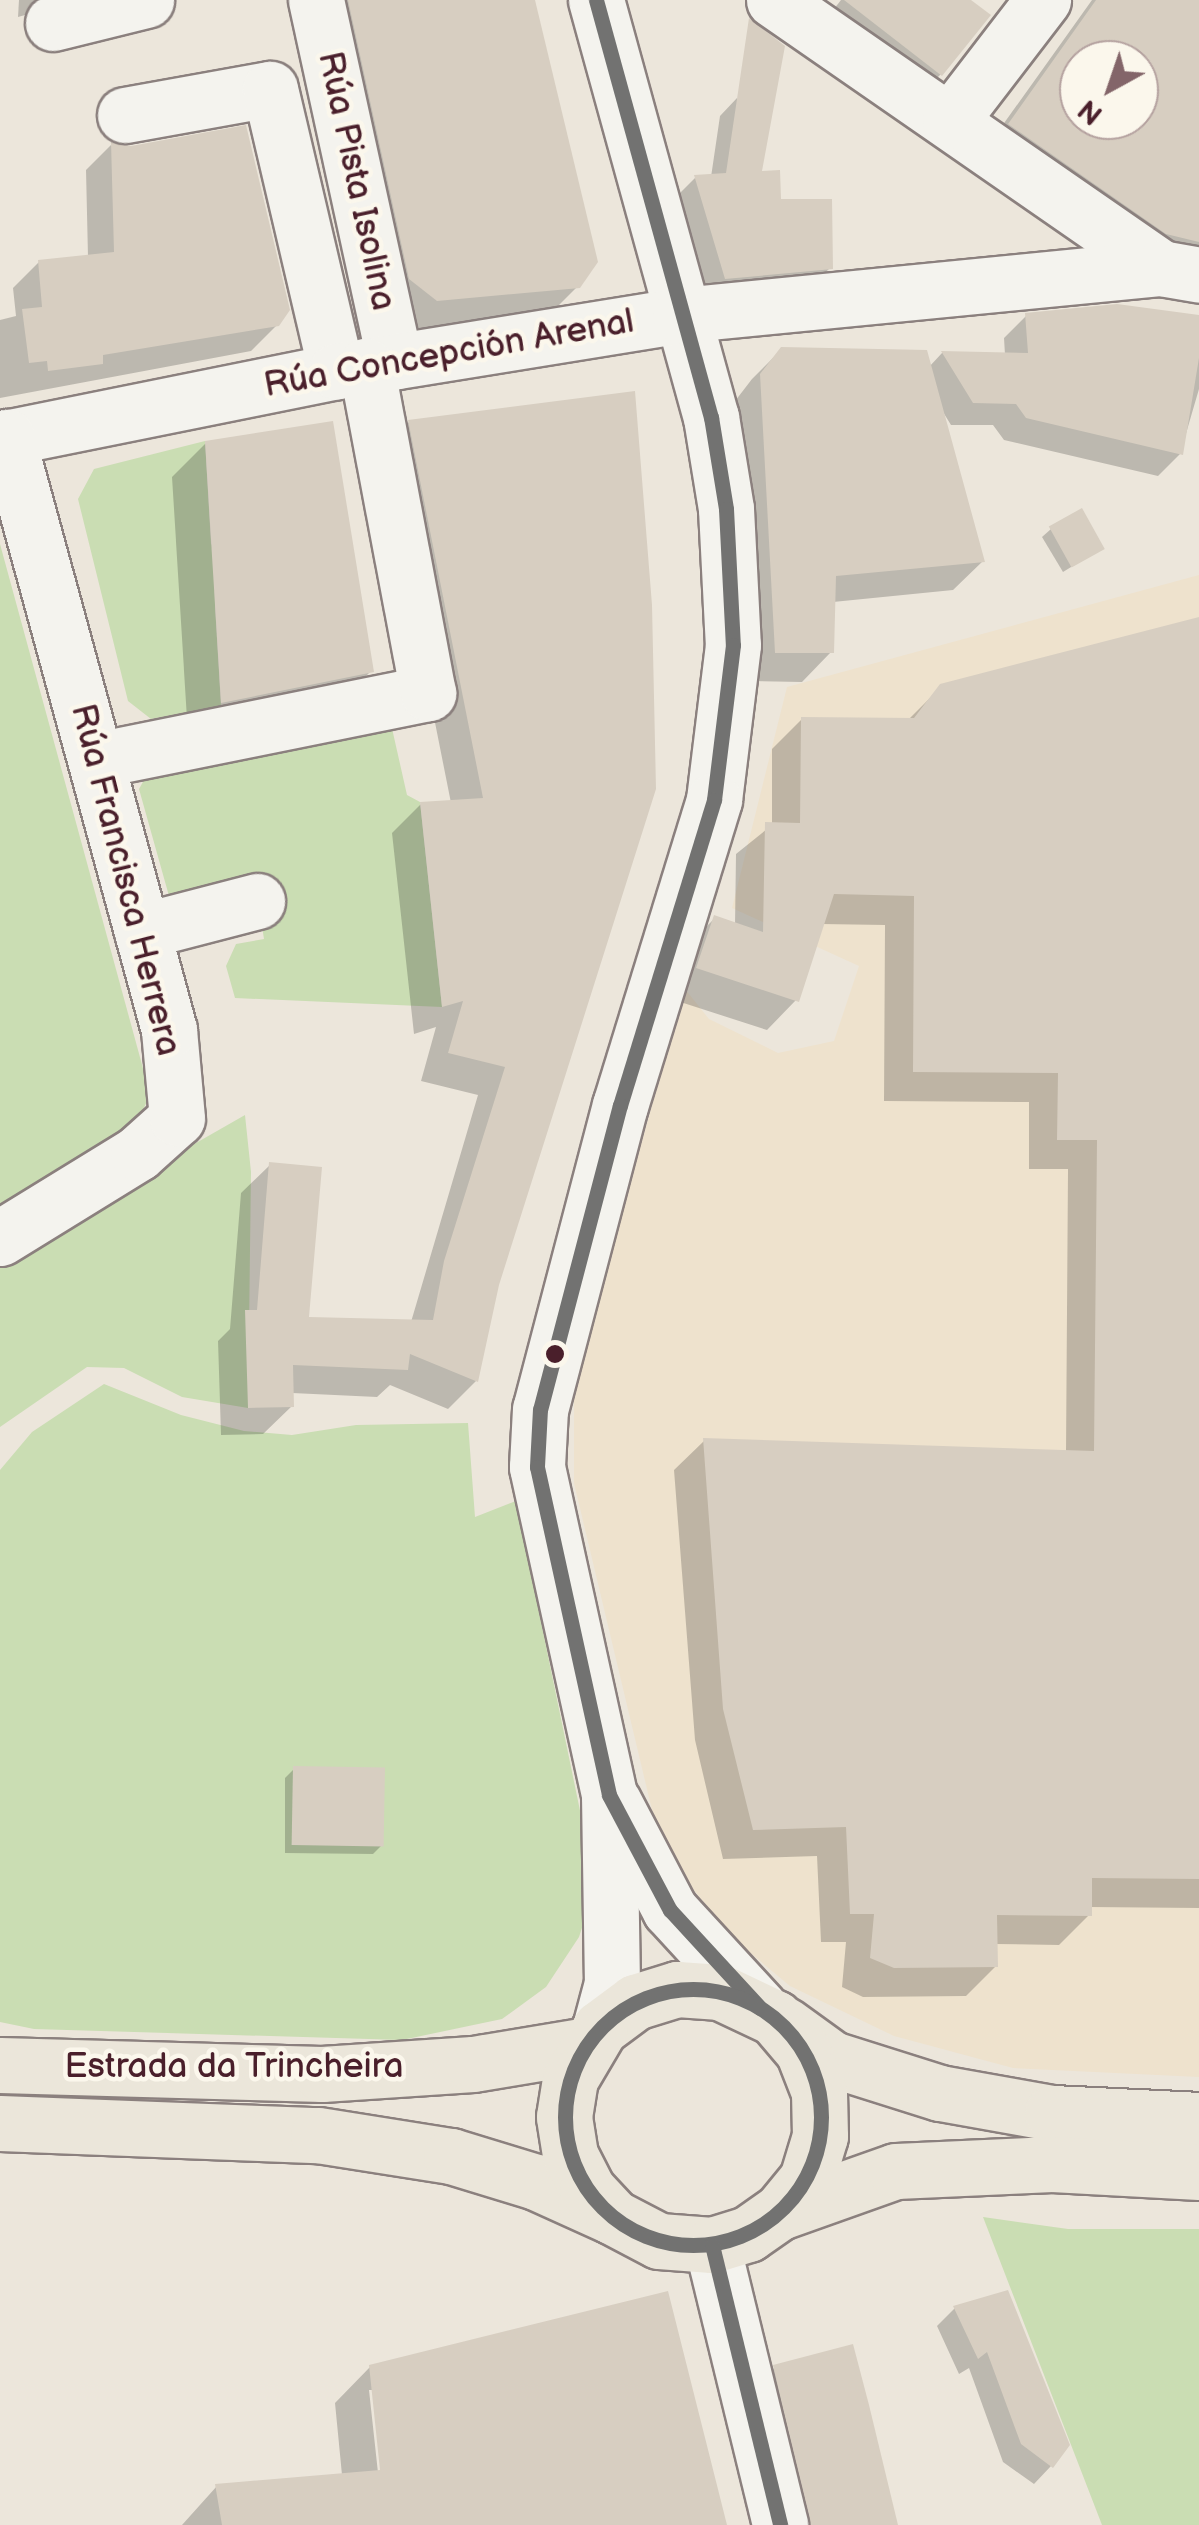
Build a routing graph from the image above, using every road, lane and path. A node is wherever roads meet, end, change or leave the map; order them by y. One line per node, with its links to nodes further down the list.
1 (146, 0): 6 (street)
2 (316, 0): 13 (street, Rúa Pista Isolina)
3 (596, 0): 12 (street)
4 (1043, 0): 8 (street)
5 (795, 6): 8 (street)
6 (53, 24)
7 (125, 115): 13 (street)
8 (950, 121): 9 (street)
9 (1050, 190): 10 (street); 11 (street)
10 (1180, 272): 11 (street, Rúa Concepción Arenal)
11 (1024, 286): 12 (street, Rúa Concepción Arenal)
12 (680, 315): 13 (street, Rúa Concepción Arenal); 19 (street)
13 (366, 366): 14 (street, Rúa Concepción Arenal); 15 (street)
14 (4, 438): 15 (street, Rúa Francisca Herrera)
15 (96, 760): 17 (street, Rúa Francisca Herrera)
16 (257, 902): 17 (street)
17 (142, 932): 18 (street, Rúa Francisca Herrera)
18 (0, 1238)
19 (609, 1795): 20 (street); 21 (street)
20 (768, 2013): 21 (highway); 23 (highway); 26 (highway)
21 (593, 2037): 22 (highway, Estrada da Trincheira); 27 (highway)
22 (3, 2063)
23 (1199, 2120)
24 (0, 2122): 27 (highway, Estrada da Trincheira)
25 (1199, 2172): 26 (highway)
26 (780, 2212): 28 (highway)
27 (613, 2217): 28 (highway)
28 (712, 2244): 29 (street)
29 (780, 2525)

